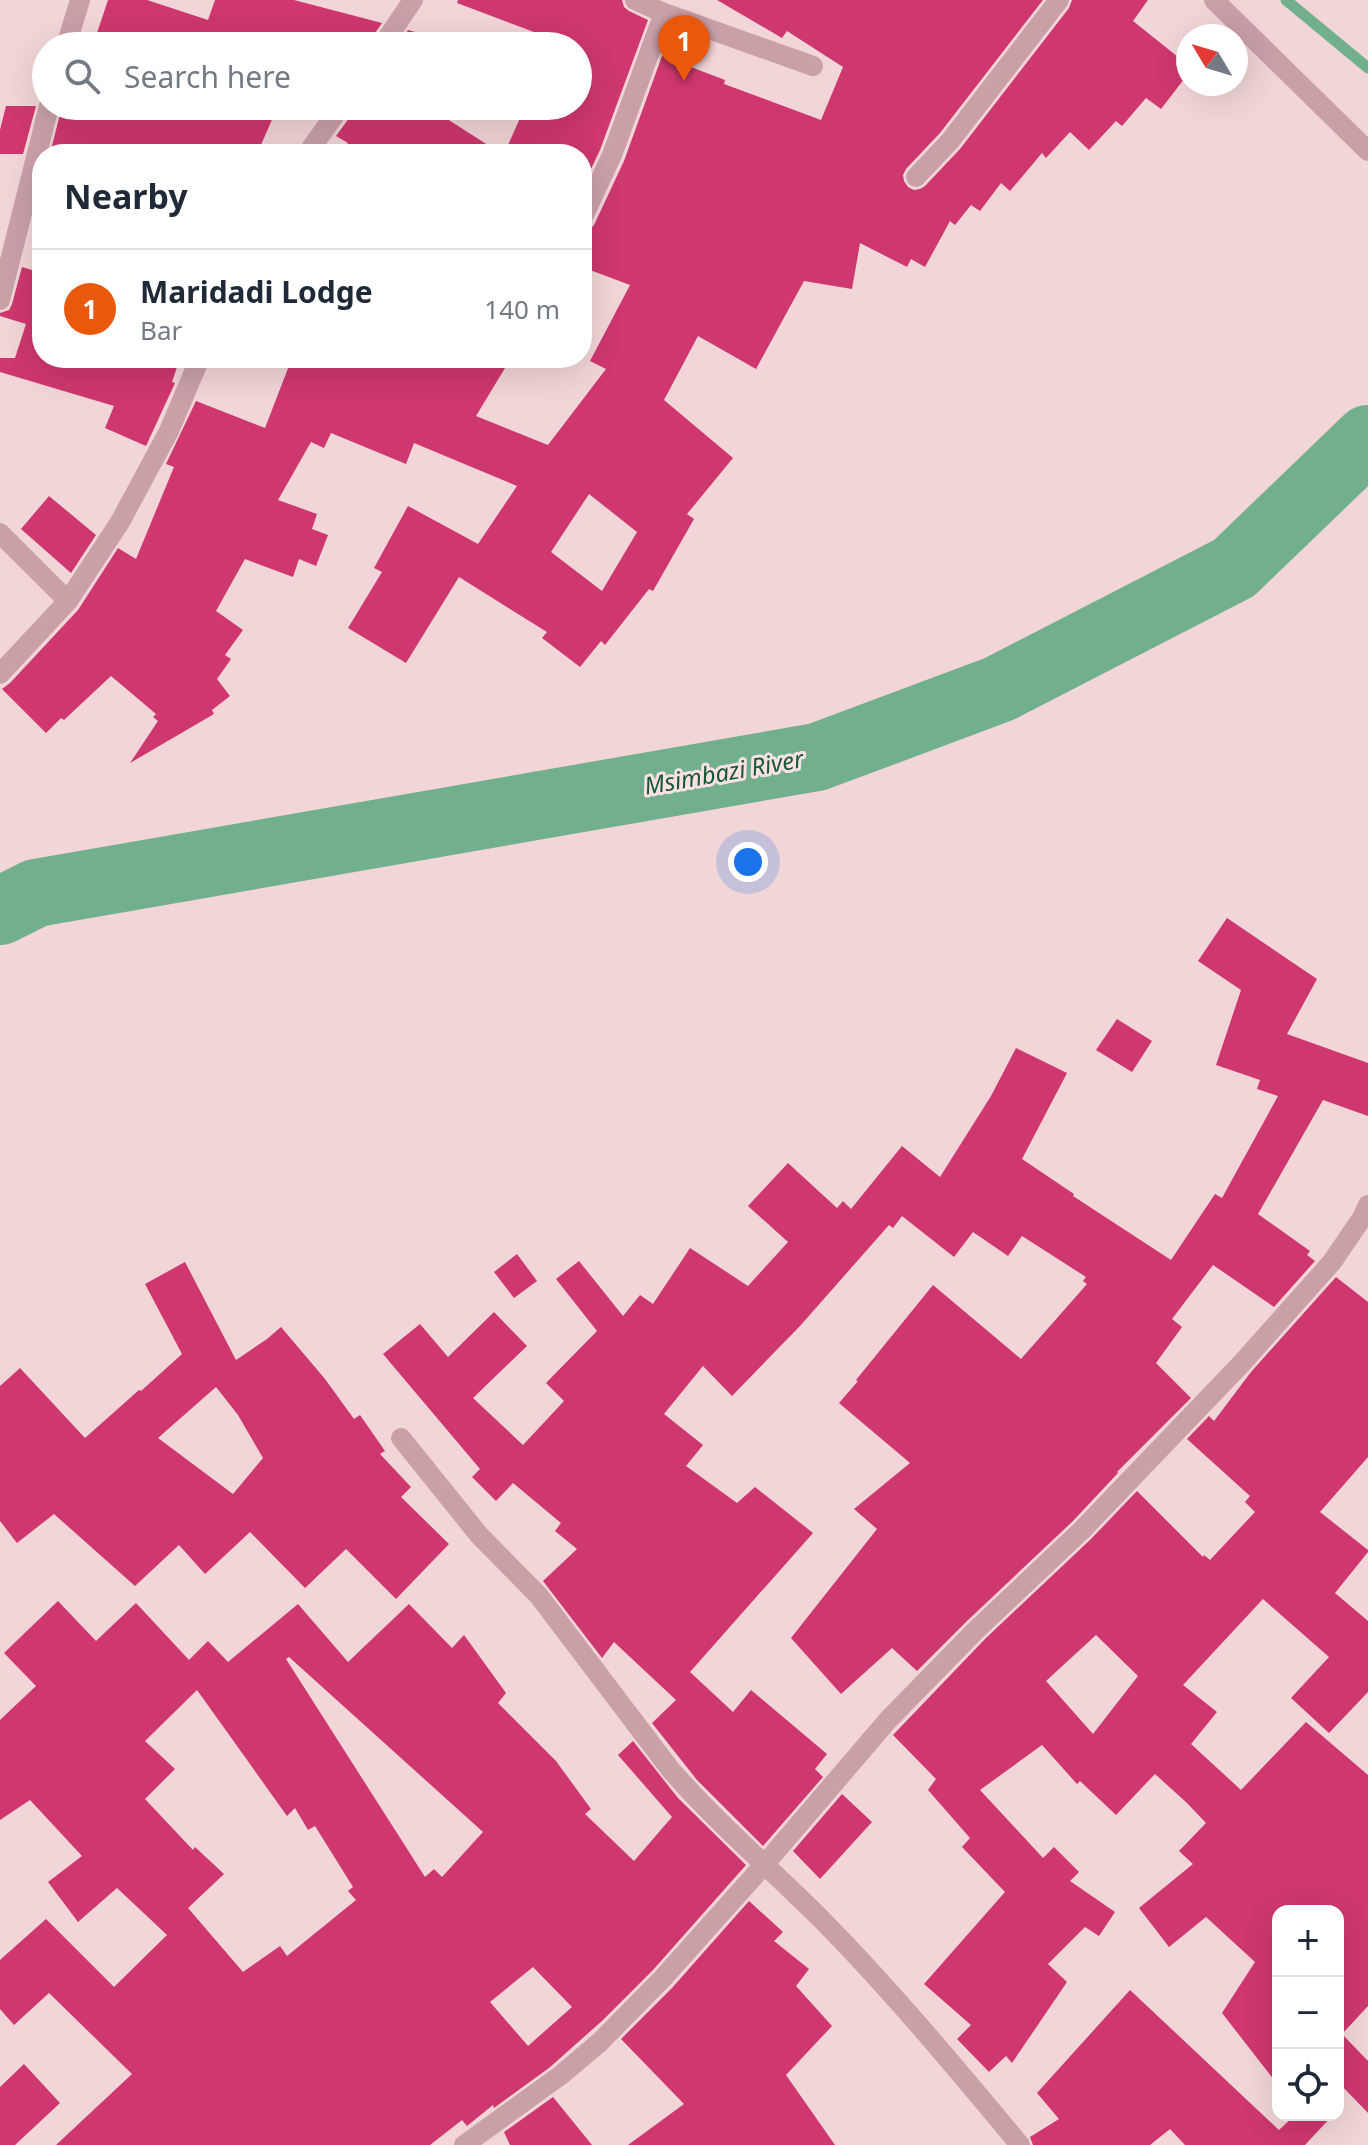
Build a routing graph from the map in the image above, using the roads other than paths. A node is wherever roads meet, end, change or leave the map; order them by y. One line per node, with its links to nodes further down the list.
1 (80, 0): 7 (street)
2 (413, 0): 8 (street)
3 (635, 0): 6 (street)
4 (1059, 0): 16 (street)
5 (1214, 0): 14 (street)
6 (664, 13): 9 (street); 17 (street)
7 (70, 32)
8 (391, 32)
9 (813, 66)
10 (45, 120): 12 (street)
11 (331, 120): 13 (street)
12 (39, 144)
13 (314, 144)
14 (1368, 151)
15 (32, 173): 18 (street)
16 (916, 177)
17 (592, 198)
18 (0, 300)
19 (196, 368): 21 (street)
20 (0, 533): 21 (street)
21 (68, 601): 22 (street)
22 (0, 674)
23 (1366, 1214): 25 (street)
24 (401, 1438): 25 (street)
25 (764, 1865): 26 (street); 27 (street)
26 (464, 2145)
27 (1020, 2145)

